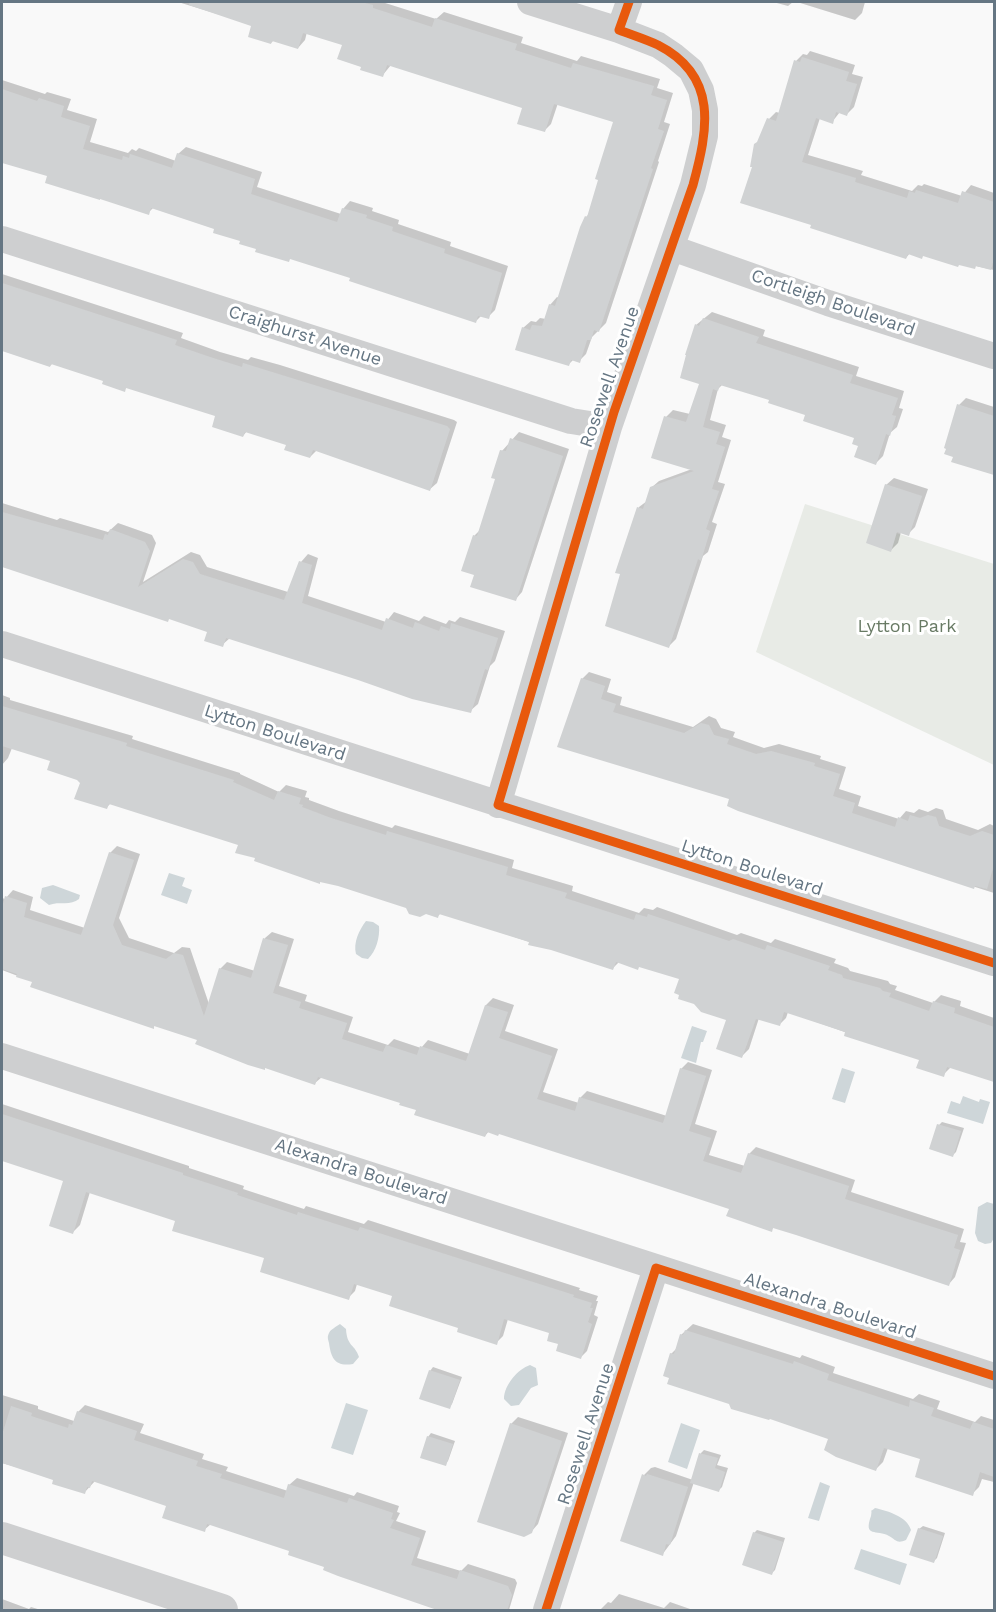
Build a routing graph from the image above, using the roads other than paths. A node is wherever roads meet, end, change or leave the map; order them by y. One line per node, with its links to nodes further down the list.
1 (530, 2): 3 (street, Rosewell Avenue)
2 (629, 2): 3 (street)
3 (619, 30): 5 (street, Rosewell Avenue)
4 (2, 239): 7 (street, Craighurst Avenue)
5 (672, 248): 6 (street, Cortleigh Boulevard); 7 (street, Rosewell Avenue)
6 (994, 356)
7 (609, 428): 9 (street, Rosewell Avenue)
8 (2, 644): 9 (street, Lytton Boulevard)
9 (498, 805): 10 (street, Lytton Boulevard)
10 (994, 963)
11 (2, 1056): 12 (street, Alexandra Boulevard)
12 (656, 1268): 13 (street, Alexandra Boulevard); 16 (street, Rosewell Avenue)
13 (994, 1376)
14 (2, 1538): 15 (street)
15 (222, 1611)
16 (546, 1611)

